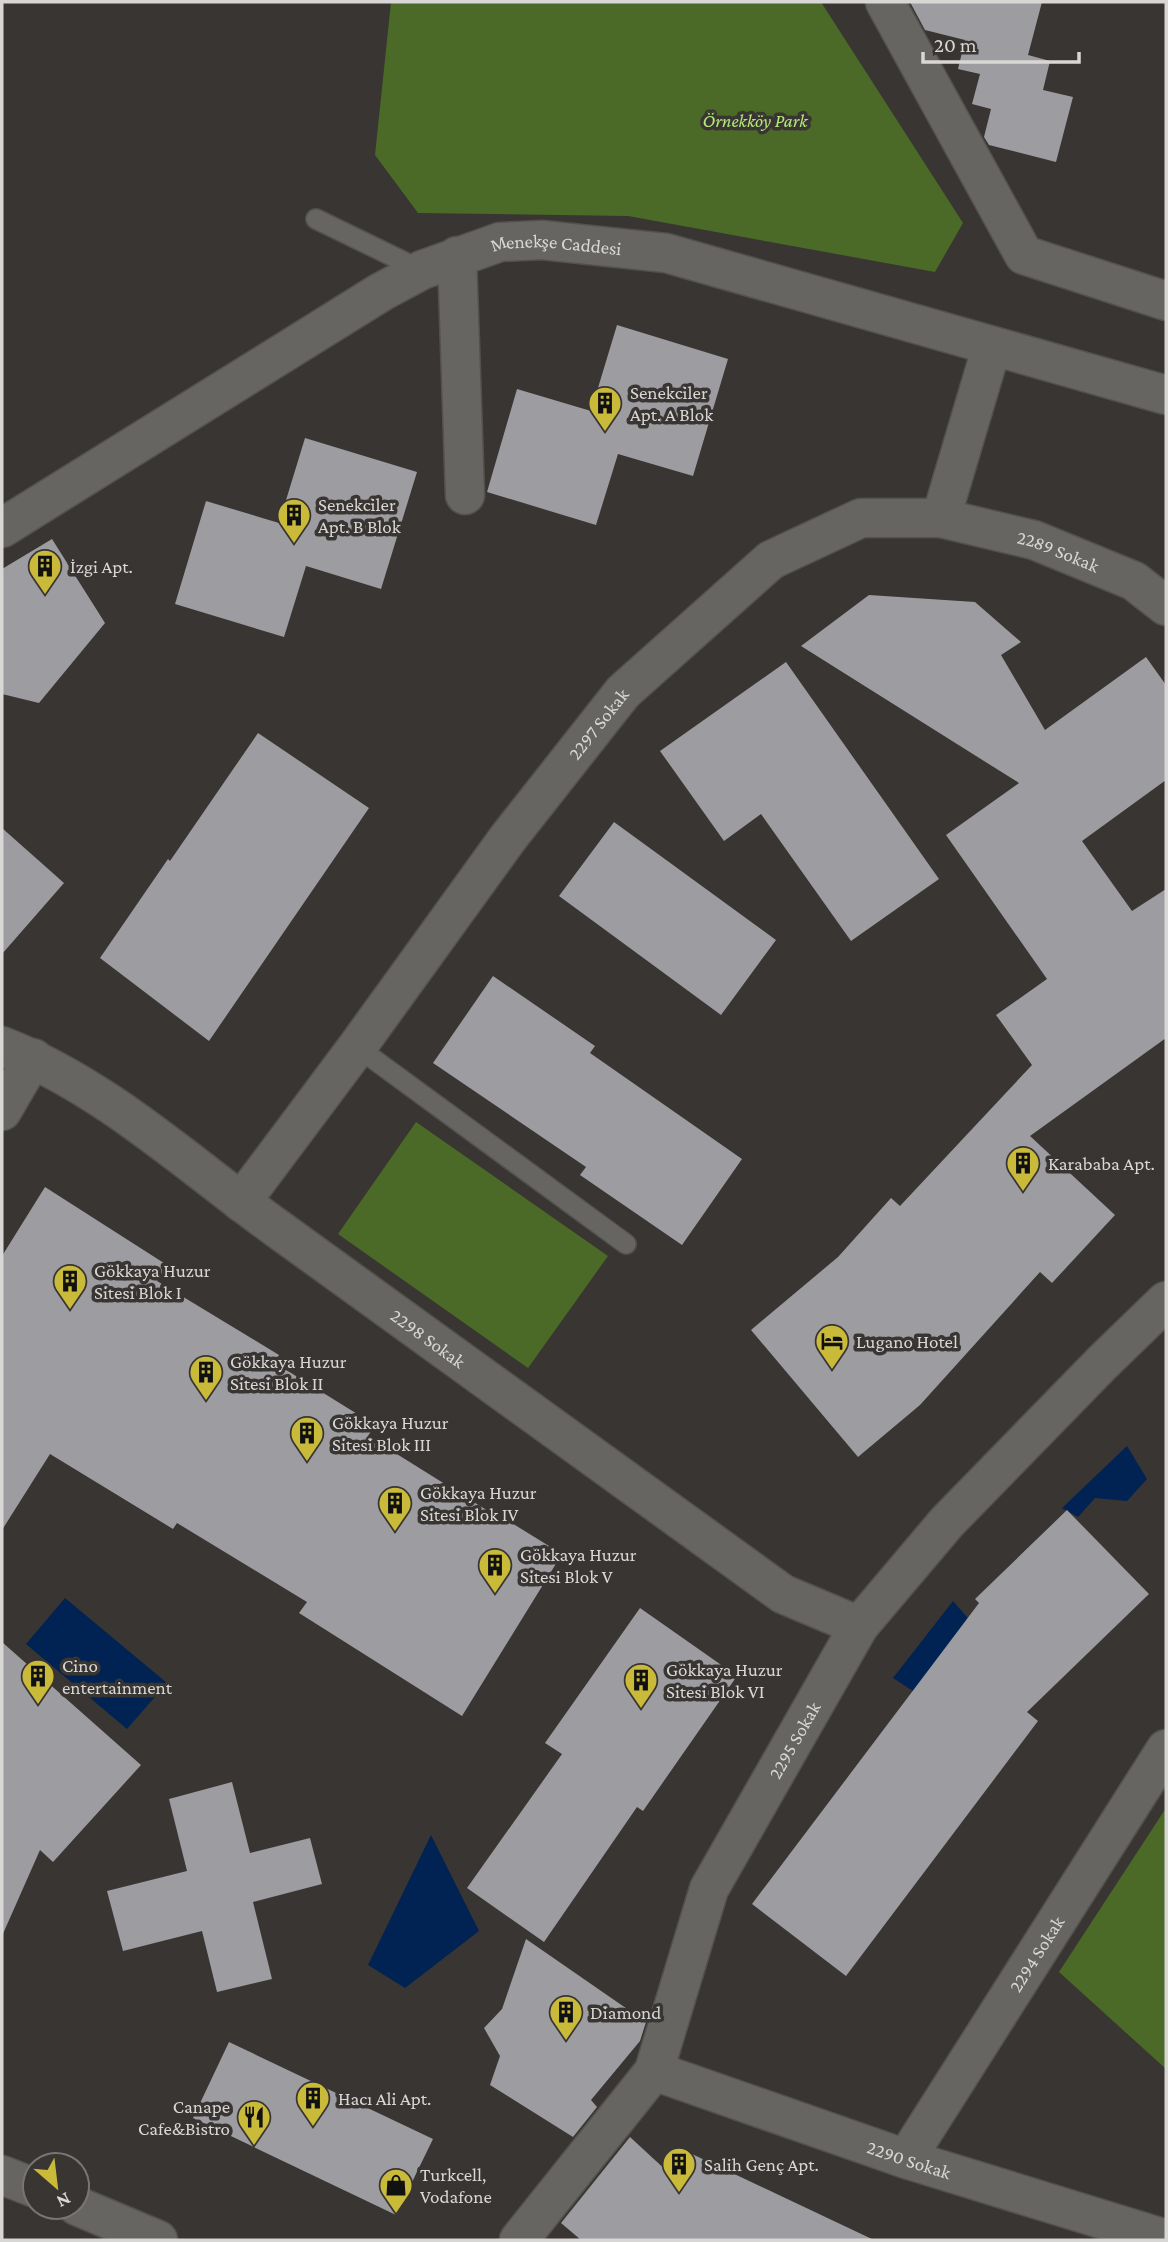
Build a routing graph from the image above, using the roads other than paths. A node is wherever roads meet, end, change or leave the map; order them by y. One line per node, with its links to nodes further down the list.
1 (885, 2): 5 (street)
2 (316, 219): 4 (lane)
3 (457, 256): 4 (street, Menekşe Caddesi); 6 (street, Menekşe Caddesi); 8 (street)
4 (422, 270): 10 (street, Menekşe Caddesi)
5 (1166, 301)
6 (992, 346): 7 (street, Menekşe Caddesi); 9 (street)
7 (1166, 395)
8 (465, 495)
9 (941, 518): 11 (street, 2289 Sokak); 12 (street, 2297 Sokak)
10 (2, 528)
11 (1166, 606)
12 (357, 1047): 15 (street, 2297 Sokak); 16 (lane)
13 (17, 1052): 14 (street); 15 (street, 2298 Sokak)
14 (2, 1111)
15 (241, 1202): 18 (street, 2298 Sokak)
16 (626, 1244)
17 (1166, 1301): 18 (street, 2295 Sokak)
18 (859, 1626): 20 (street, 2295 Sokak)
19 (1166, 1749): 21 (street, 2294 Sokak)
20 (654, 2071): 21 (street, 2290 Sokak); 27 (street, 2295 Sokak)
21 (906, 2159): 25 (street, 2290 Sokak)
22 (2, 2175): 23 (street)
23 (21, 2183)
24 (91, 2212): 26 (street)
25 (1166, 2239)
26 (158, 2240)
27 (519, 2240)

